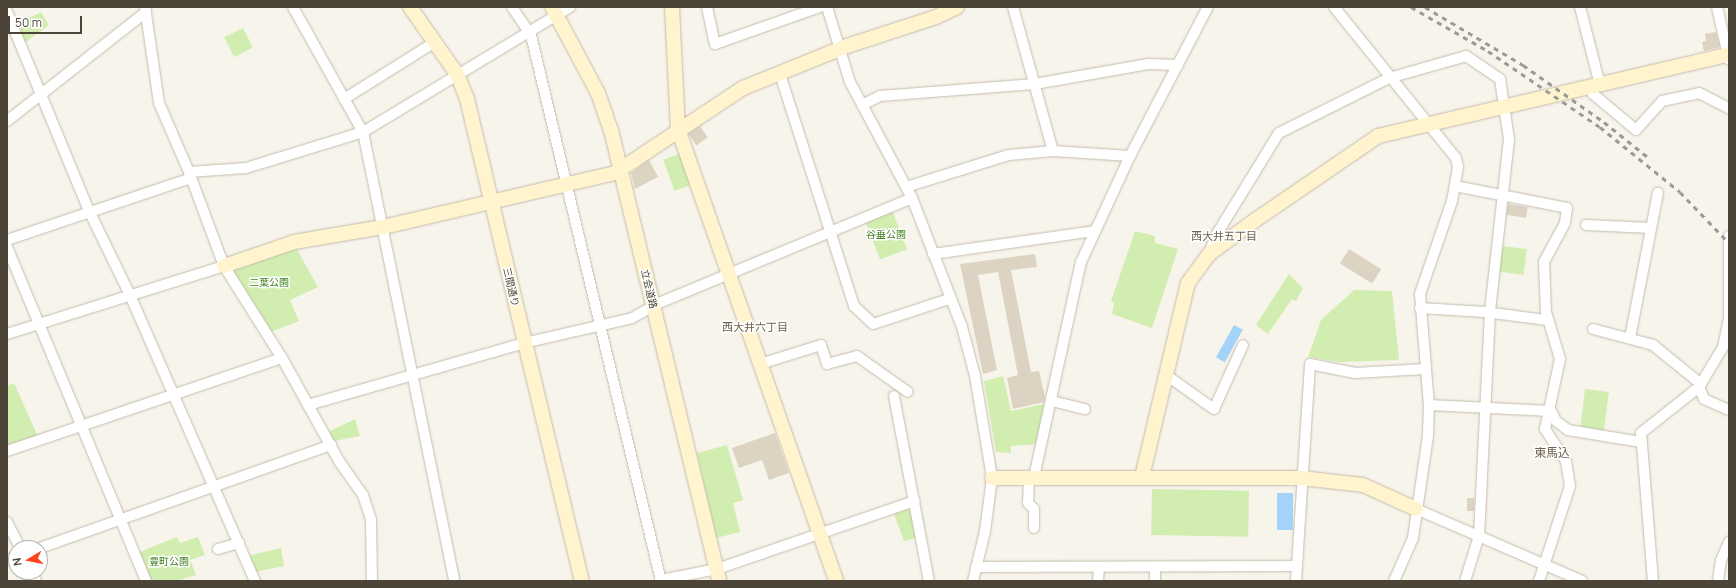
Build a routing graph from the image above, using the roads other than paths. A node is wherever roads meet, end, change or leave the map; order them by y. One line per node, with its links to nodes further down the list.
1 (293, 7): 29 (street)
2 (410, 7): 19 (street, 三間通り)
3 (512, 7): 18 (street)
4 (570, 7): 16 (street)
5 (672, 7): 35 (street)
6 (707, 7): 7 (street)
7 (820, 7)
8 (827, 7): 20 (street)
9 (957, 7): 20 (street)
10 (1014, 7): 26 (street)
11 (1208, 7): 22 (street)
12 (1334, 7): 25 (street)
13 (1580, 7): 27 (street)
14 (1717, 7): 21 (street)
15 (146, 10): 28 (street); 40 (street)
16 (554, 11): 18 (street); 39 (street, 立会道路)
17 (7, 12): 28 (street)
18 (529, 31): 23 (street); 41 (street)
19 (435, 42): 23 (street, 三間通り); 29 (street)
20 (841, 50): 24 (street); 30 (street)
21 (1729, 56): 27 (street)
22 (1178, 65): 26 (street); 38 (street)
23 (457, 74): 36 (street); 47 (street, 三間通り)
24 (780, 74): 35 (street); 52 (street)
25 (1389, 78): 31 (street); 34 (street); 58 (street)
26 (1035, 84): 30 (street); 37 (street)
27 (1595, 86): 31 (street); 32 (street)
28 (41, 94): 33 (street); 48 (street)
29 (344, 99): 36 (street)
30 (862, 105): 43 (street)
31 (1505, 106): 34 (street); 45 (street)
32 (1729, 108)
33 (7, 121)
34 (1427, 124): 42 (street); 58 (street)
35 (678, 129): 39 (street); 60 (street)
36 (363, 132): 40 (street); 50 (street)
37 (1053, 151): 38 (street); 43 (street)
38 (1130, 156): 53 (street)
39 (621, 169): 41 (street); 63 (street, 立会道路)
40 (190, 175): 48 (street); 59 (street)
41 (567, 184): 47 (street); 68 (street)
42 (1455, 186): 45 (street); 64 (street)
43 (906, 187): 46 (street)
44 (1658, 193): 51 (street)
45 (1503, 197): 65 (street); 66 (street)
46 (912, 198): 52 (street); 57 (street)
47 (489, 202): 50 (street); 72 (street, 三間通り)
48 (90, 213): 55 (street); 61 (street)
49 (1586, 225): 51 (street)
50 (383, 227): 59 (street); 77 (street)
51 (1651, 228): 71 (street)
52 (830, 230): 60 (street); 62 (street)
53 (1095, 231): 57 (street); 83 (street)
54 (1729, 236): 79 (street)
55 (7, 240)
56 (7, 248): 67 (street)
57 (933, 254): 62 (street)
58 (1209, 254): 78 (street)
59 (224, 266): 61 (street); 74 (street)
60 (728, 273): 63 (street); 75 (street)
61 (130, 295): 67 (street); 81 (street)
62 (949, 299): 95 (street)
63 (653, 306): 68 (street); 117 (street, 立会道路)
64 (1420, 308): 65 (street); 76 (street)
65 (1490, 312): 66 (street); 86 (street)
66 (1547, 320): 88 (street)
67 (38, 322): 70 (street); 90 (street)
68 (600, 326): 72 (street); 118 (street)
69 (1593, 329): 71 (street)
70 (7, 334)
71 (1630, 338): 79 (street)
72 (524, 343): 77 (street); 123 (street, 三間通り)
73 (1243, 345): 78 (street)
74 (282, 358): 81 (street); 84 (street)
75 (760, 364): 80 (street); 104 (street)
76 (1425, 369): 85 (street); 97 (street)
77 (414, 373): 84 (street); 122 (street)
78 (1166, 375): 96 (street)
79 (1700, 386): 89 (street); 91 (street)
80 (908, 392)
81 (174, 394): 90 (street); 98 (street)
82 (894, 396): 99 (street)
83 (1052, 401): 87 (street); 94 (street)
84 (308, 405): 92 (street)
85 (1429, 405): 86 (street); 100 (street)
86 (1486, 408): 88 (street); 105 (street)
87 (1085, 409)
88 (1551, 410): 91 (street); 112 (street)
89 (1729, 410)
90 (82, 426): 93 (street); 101 (street)
91 (1641, 442): 134 (street)
92 (331, 445): 98 (street); 121 (street)
93 (7, 451)
94 (1032, 477): 95 (street); 96 (street); 103 (street)
95 (992, 478): 114 (street)
96 (1142, 478): 97 (street)
97 (1301, 478): 100 (street); 113 (street)
98 (213, 487): 101 (street); 108 (street)
99 (915, 501): 104 (street); 125 (street)
100 (1416, 509): 105 (street); 130 (street)
101 (120, 520): 109 (street); 119 (street)
102 (7, 522): 106 (street)
103 (1034, 528)
104 (820, 533): 117 (street); 124 (street)
105 (1479, 536): 112 (street); 131 (street)
106 (16, 540)
107 (1729, 542): 111 (street)
108 (239, 543): 110 (street); 120 (street)
109 (48, 545)
110 (218, 549)
111 (1725, 562): 135 (street)
112 (1544, 565): 132 (street); 133 (street)
113 (1297, 566): 115 (street); 129 (street)
114 (976, 567): 116 (street); 126 (street)
115 (1155, 567): 116 (street); 128 (street)
116 (1099, 568): 127 (street)
117 (718, 575): 118 (street)
118 (661, 580)
119 (146, 581)
120 (255, 581)
121 (372, 581)
122 (454, 581)
123 (582, 581)
124 (836, 581)
125 (929, 581)
126 (973, 581)
127 (1098, 581)
128 (1155, 581)
129 (1296, 581)
130 (1394, 581)
131 (1465, 581)
132 (1539, 581)
133 (1582, 581)
134 (1652, 581)
135 (1718, 581)

